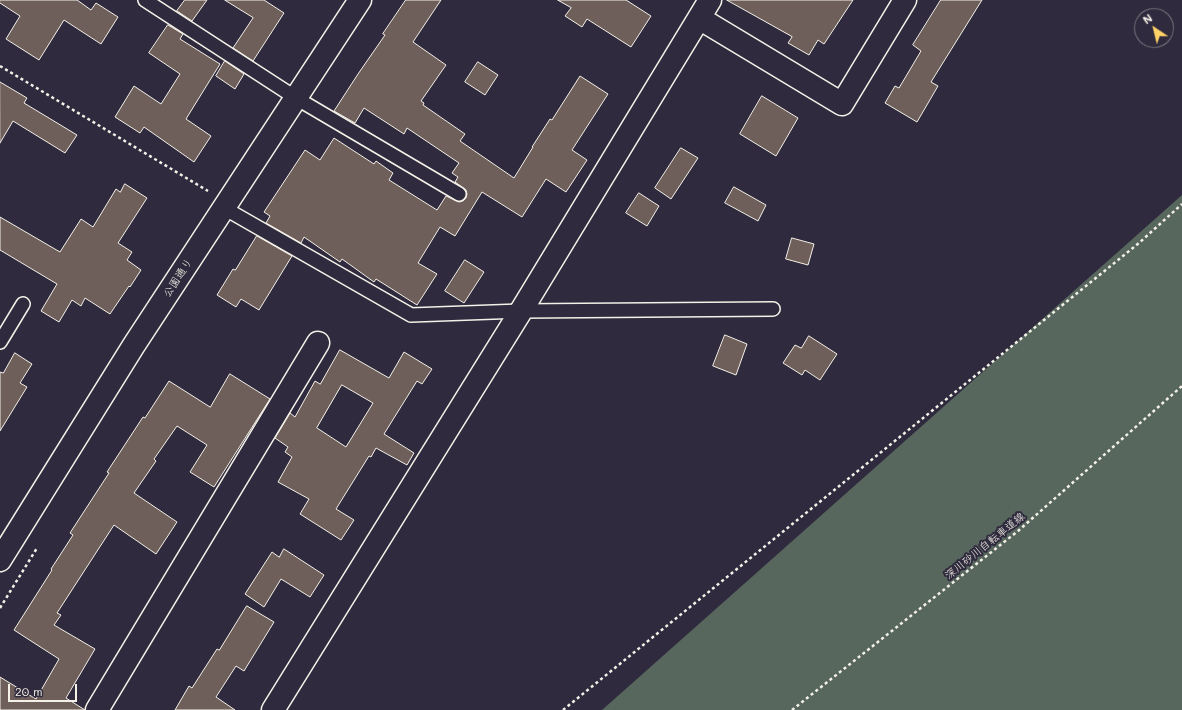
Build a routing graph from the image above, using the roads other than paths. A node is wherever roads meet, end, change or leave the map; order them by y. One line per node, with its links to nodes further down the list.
1 (145, 0): 5 (lane)
2 (360, 0): 5 (street, 公園通り)
3 (905, 0): 4 (street)
4 (705, 9): 10 (street)
5 (296, 98): 6 (lane); 7 (street, 公園通り)
6 (459, 194)
7 (224, 208): 10 (lane); 13 (street, 公園通り)
8 (23, 304): 11 (lane)
9 (773, 309): 10 (lane)
10 (521, 311): 15 (street)
11 (0, 342)
12 (318, 343): 14 (street)
13 (0, 560)
14 (97, 710)
15 (272, 710)

